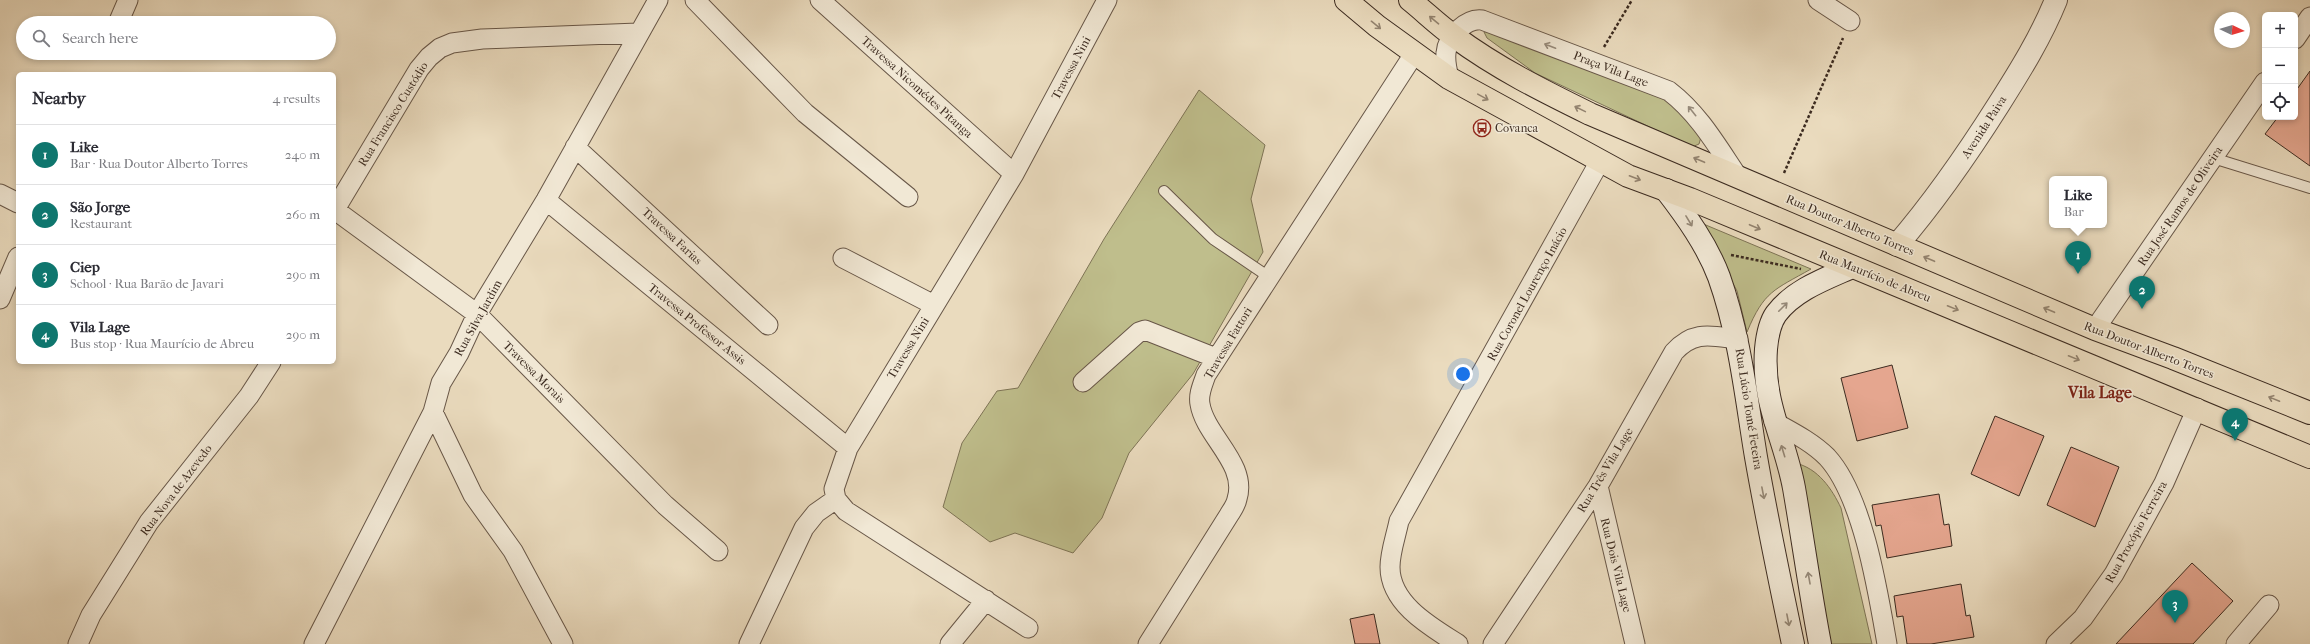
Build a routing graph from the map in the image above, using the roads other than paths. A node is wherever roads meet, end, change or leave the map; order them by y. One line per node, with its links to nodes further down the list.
1 (128, 0): 10 (street)
2 (658, 0): 13 (street, Rua Silva Jardim)
3 (695, 0): 28 (street)
4 (820, 0): 22 (street, Travessa Nicomédes Pitanga)
5 (1108, 0): 22 (street, Travessa Nini)
6 (1346, 0): 16 (main road, Rua Maurício de Abreu, one-way to 16)
7 (1410, 0): 15 (main road, Rua Doutor Alberto Torres, one-way to 7)
8 (1818, 0): 12 (street)
9 (2056, 0): 33 (main road, Avenida Paiva)
10 (121, 16)
11 (2310, 17): 14 (street)
12 (1850, 21)
13 (638, 33): 19 (street, Rua Silva Jardim); 31 (street, Rua Francisco Custódio)
14 (2298, 35)
15 (1454, 37): 17 (street); 23 (main road, Rua Doutor Alberto Torres, one-way to 15); 23 (street, Praça Vila Lage, one-way to 15)
16 (1414, 54): 17 (main road, Rua Maurício de Abreu); 37 (street, Travessa Fattori)
17 (1449, 78): 21 (main road, Rua Maurício de Abreu, one-way to 21)
18 (2264, 84): 20 (street, Rua José Ramos de Oliveira)
19 (575, 147): 29 (street, Rua Silva Jardim); 41 (street, Travessa Farias)
20 (2213, 158): 24 (lane); 42 (street, Rua José Ramos de Oliveira)
21 (1600, 161): 25 (main road, Rua Maurício de Abreu, one-way to 25); 65 (street, Rua Coronel Lourenço Inácio)
22 (1014, 174): 39 (street, Travessa Nini)
23 (1738, 177): 33 (main road, Rua Doutor Alberto Torres)
24 (2310, 188)
25 (1666, 190): 36 (main road, Rua Maurício de Abreu, one-way to 36); 43 (main road, Rua Lúcio Tomé Feteira, one-way to 43)
26 (1164, 191): 37 (lane)
27 (0, 194): 30 (street)
28 (908, 197)
29 (546, 200): 40 (street, Rua Silva Jardim); 51 (street, Travessa Professor Assis)
30 (16, 202)
31 (336, 208)
32 (336, 212): 40 (street, Travessa Morais)
33 (1897, 245): 42 (main road, Rua Doutor Alberto Torres, one-way to 33)
34 (843, 258): 39 (street)
35 (16, 261): 38 (street)
36 (1852, 267): 47 (main road, Rua Maurício de Abreu, one-way to 47); 50 (main road, Rua Lúcio Tomé Feteira, one-way to 36)
37 (1269, 277): 44 (street, Travessa Fattori)
38 (0, 299)
39 (934, 305): 51 (street, Travessa Nini)
40 (477, 314): 48 (street, Rua Silva Jardim); 55 (street, Travessa Morais)
41 (768, 325)
42 (2095, 329): 49 (main road, Rua Doutor Alberto Torres, one-way to 42)
43 (1738, 339): 53 (street, Rua Três Vila Lage); 68 (main road, Rua Lúcio Tomé Feteira, one-way to 68)
44 (1216, 358): 46 (street); 64 (street, Travessa Fattori)
45 (270, 364): 59 (street, Rua Nova de Azevedo)
46 (1083, 382)
47 (2197, 408): 52 (main road, Rua Maurício de Abreu); 71 (street, Rua Procópio Ferreira)
48 (433, 412): 60 (street, Rua Silva Jardim); 61 (street)
49 (2309, 412)
50 (1774, 422): 69 (main road, Rua Lúcio Tomé Feteira, one-way to 50); 70 (street)
51 (848, 448): 54 (street, Travessa Nini)
52 (2310, 457)
53 (1598, 486): 66 (street, Rua Três Vila Lage); 67 (street, Rua Dois Vila Lage)
54 (836, 499): 56 (street); 62 (street)
55 (718, 551)
56 (986, 600): 58 (street); 63 (street)
57 (2269, 605): 72 (street)
58 (1028, 628)
59 (78, 644)
60 (314, 644)
61 (563, 644)
62 (749, 644)
63 (950, 644)
64 (1148, 644)
65 (1458, 644)
66 (1493, 644)
67 (1636, 644)
68 (1793, 644)
69 (1820, 644)
70 (1887, 644)
71 (2056, 644)
72 (2236, 644)

